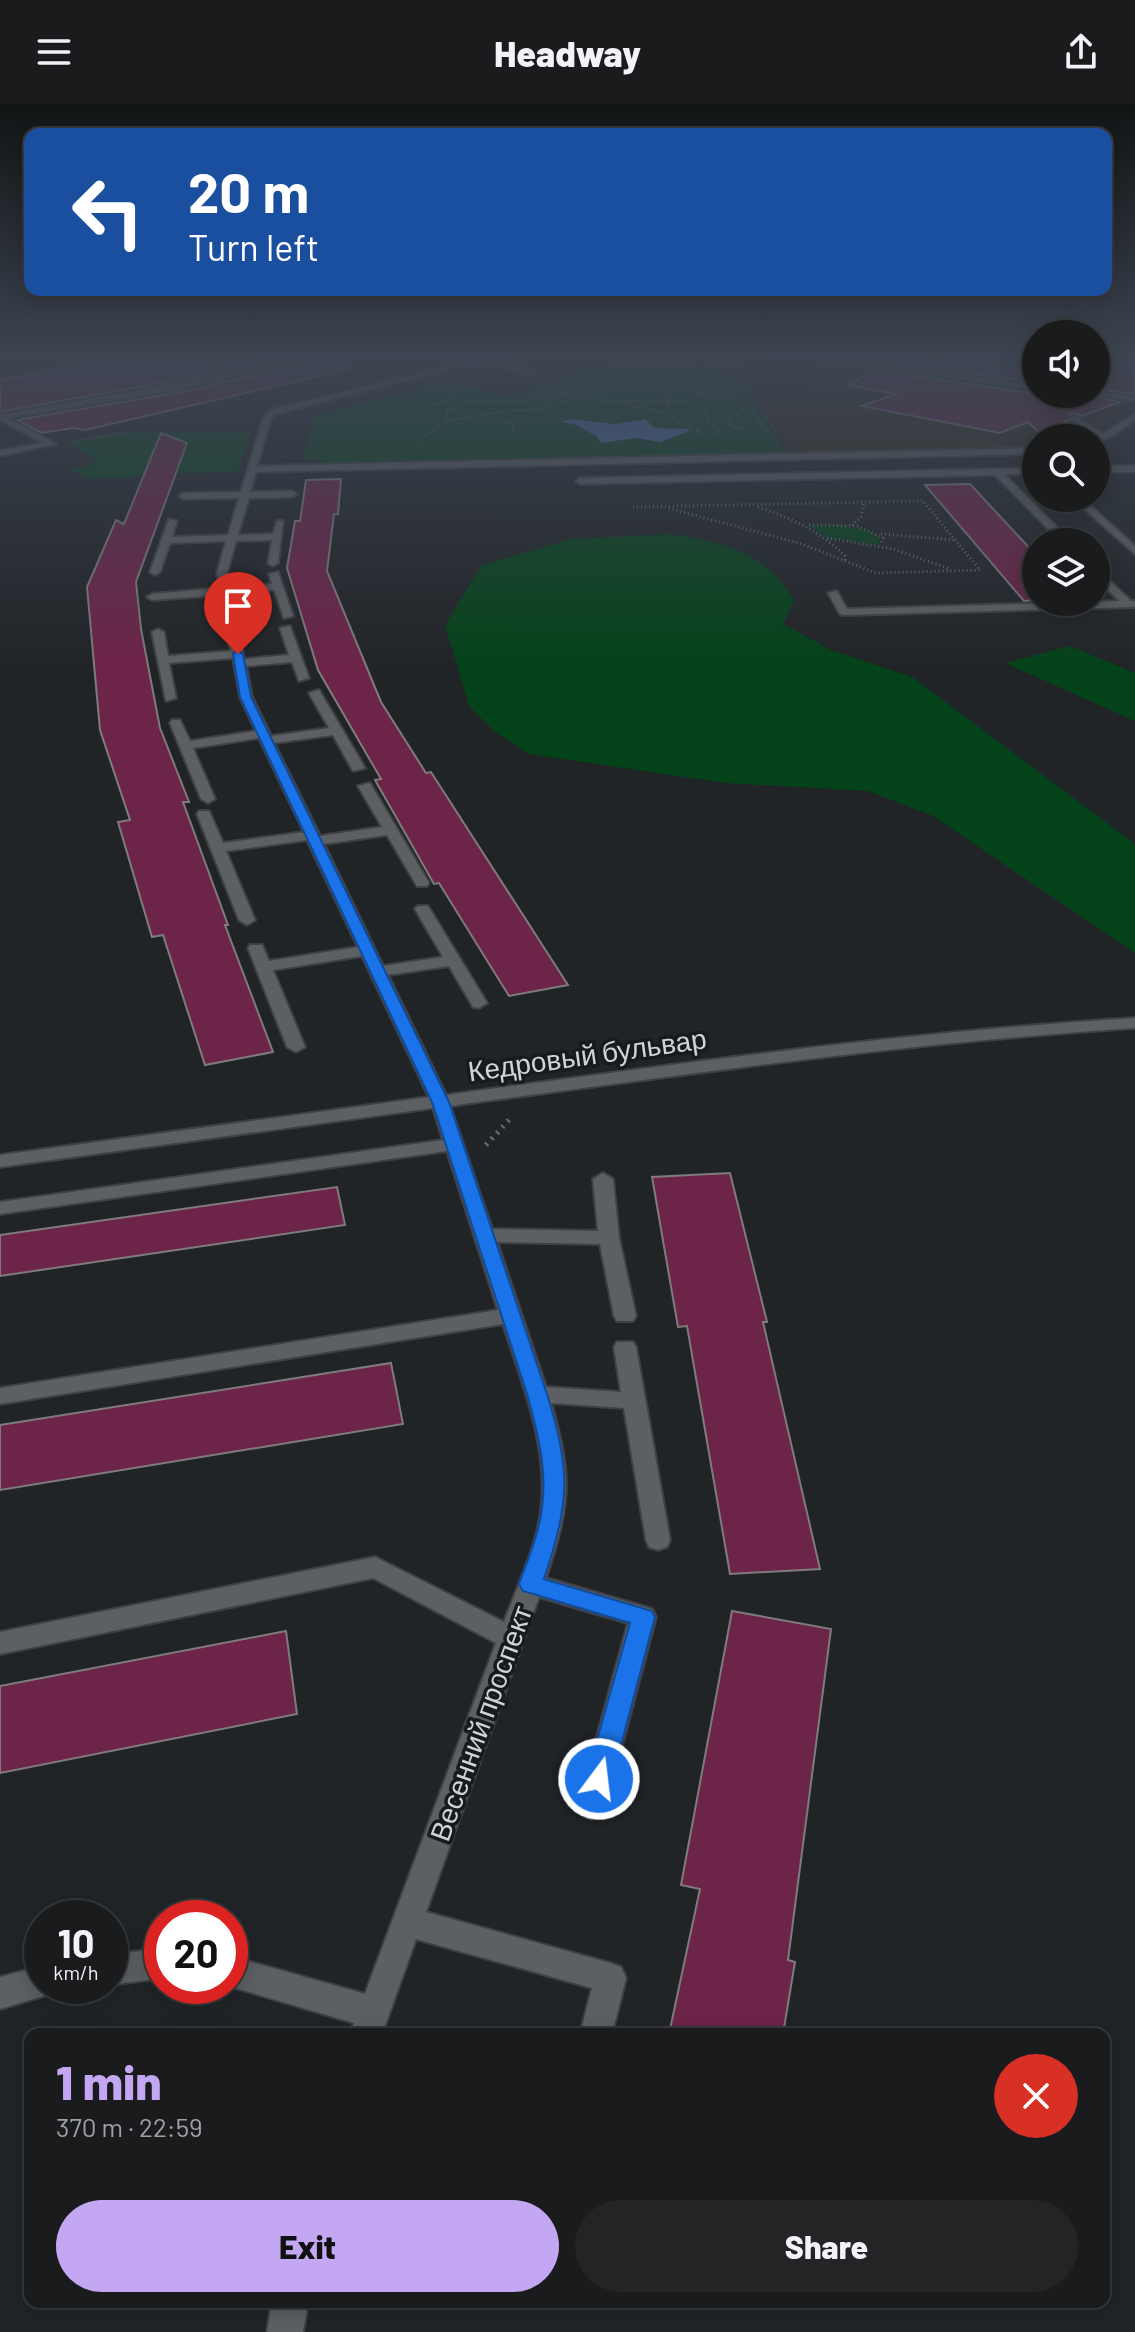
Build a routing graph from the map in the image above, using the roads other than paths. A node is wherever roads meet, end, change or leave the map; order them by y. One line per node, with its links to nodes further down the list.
1 (255, 460): 4 (street, Весенний проспект)
2 (695, 460): 4 (street)
3 (829, 460): 9 (street)
4 (252, 469): 13 (street, Весенний проспект)
5 (1110, 469): 6 (street)
6 (1135, 469)
7 (1022, 471): 8 (street)
8 (997, 472): 9 (street); 17 (street)
9 (841, 475): 10 (street)
10 (580, 481)
11 (294, 482): 13 (street)
12 (188, 484): 13 (street)
13 (244, 495): 19 (street, Весенний проспект)
14 (1092, 512): 21 (street)
15 (172, 521): 20 (street)
16 (280, 523): 18 (street)
17 (1053, 528)
18 (278, 537): 19 (street); 23 (street)
19 (231, 538): 20 (street); 24 (street, Весенний проспект)
20 (166, 540): 24 (street)
21 (1135, 551)
22 (1110, 584): 26 (street)
23 (278, 587): 24 (street); 29 (street)
24 (225, 591): 28 (street, Весенний проспект)
25 (833, 593): 26 (street)
26 (1132, 604)
27 (158, 632): 30 (street)
28 (239, 658): 29 (street); 30 (street); 36 (street, Весенний проспект)
29 (296, 658): 31 (street)
30 (163, 660): 33 (street)
31 (303, 678)
32 (315, 693): 35 (street)
33 (170, 698)
34 (176, 723): 37 (street)
35 (336, 731): 36 (street); 38 (street)
36 (265, 737): 37 (street); 41 (street, Весенний проспект)
37 (187, 745): 42 (street)
38 (358, 768)
39 (365, 786): 40 (street)
40 (390, 830): 41 (street); 43 (street)
41 (314, 838): 42 (street); 47 (street, Весенний проспект)
42 (219, 848): 45 (street)
43 (422, 883)
44 (423, 909): 48 (street)
45 (247, 920)
46 (256, 948): 49 (street)
47 (368, 950): 49 (street); 50 (street, Весенний проспект)
48 (453, 960): 50 (street); 51 (street)
49 (264, 967): 53 (street)
50 (379, 972): 54 (street, Весенний проспект)
51 (479, 1003)
52 (1135, 1023): 54 (street, Кедровый бульвар)
53 (296, 1047)
54 (440, 1102): 55 (street, Весенний проспект); 56 (street, Кедровый бульвар)
55 (454, 1144): 58 (street); 59 (street, Весенний проспект)
56 (0, 1161)
57 (603, 1179): 60 (street)
58 (0, 1208)
59 (484, 1235): 60 (street); 61 (street, Весенний проспект)
60 (609, 1238): 62 (street)
61 (511, 1315): 64 (street, Весенний проспект); 65 (street)
62 (625, 1316)
63 (625, 1347): 66 (street)
64 (537, 1394): 66 (street); 68 (street, Весенний проспект)
65 (0, 1396)
66 (634, 1401): 67 (street)
67 (658, 1540)
68 (531, 1584): 69 (street, Весенний проспект); 71 (street)
69 (511, 1638): 70 (street); 72 (street, Весенний проспект)
70 (0, 1643)
71 (592, 1806)
72 (407, 1922): 76 (street, Весенний проспект); 77 (street)
73 (248, 1978): 76 (street)
74 (24, 1987): 75 (street)
75 (0, 1993)
76 (370, 2024)
77 (598, 2028)
78 (289, 2308): 79 (street)
79 (285, 2332)

